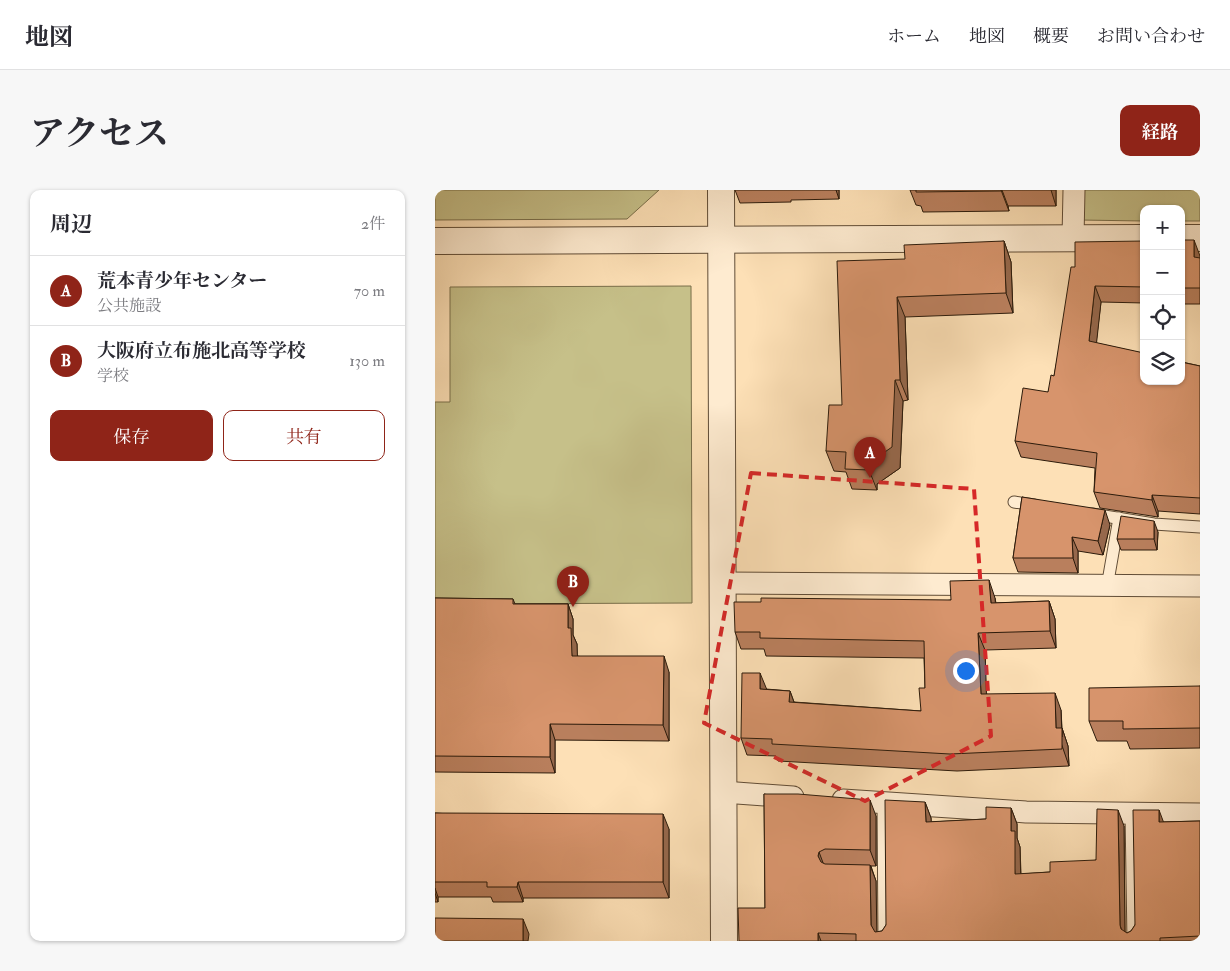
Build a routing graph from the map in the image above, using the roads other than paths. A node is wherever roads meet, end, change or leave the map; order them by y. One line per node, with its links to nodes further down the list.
1 (721, 190): 8 (street)
2 (1074, 190): 3 (street)
3 (1073, 238): 4 (street); 8 (street)
4 (1140, 238)
5 (1185, 238): 6 (street)
6 (1200, 238)
7 (435, 241): 8 (street)
8 (722, 241): 14 (street)
9 (1014, 502): 10 (lane)
10 (1042, 506)
11 (1081, 512): 12 (lane)
12 (1119, 518): 13 (lane); 16 (lane)
13 (1200, 527)
14 (722, 583): 16 (street); 17 (street)
15 (1200, 586): 16 (street)
16 (1107, 587)
17 (723, 792): 18 (street); 21 (street)
18 (883, 803): 19 (street); 22 (lane)
19 (1131, 813): 20 (street); 23 (lane)
20 (1200, 814)
21 (724, 941)
22 (884, 941)
23 (1133, 941)

